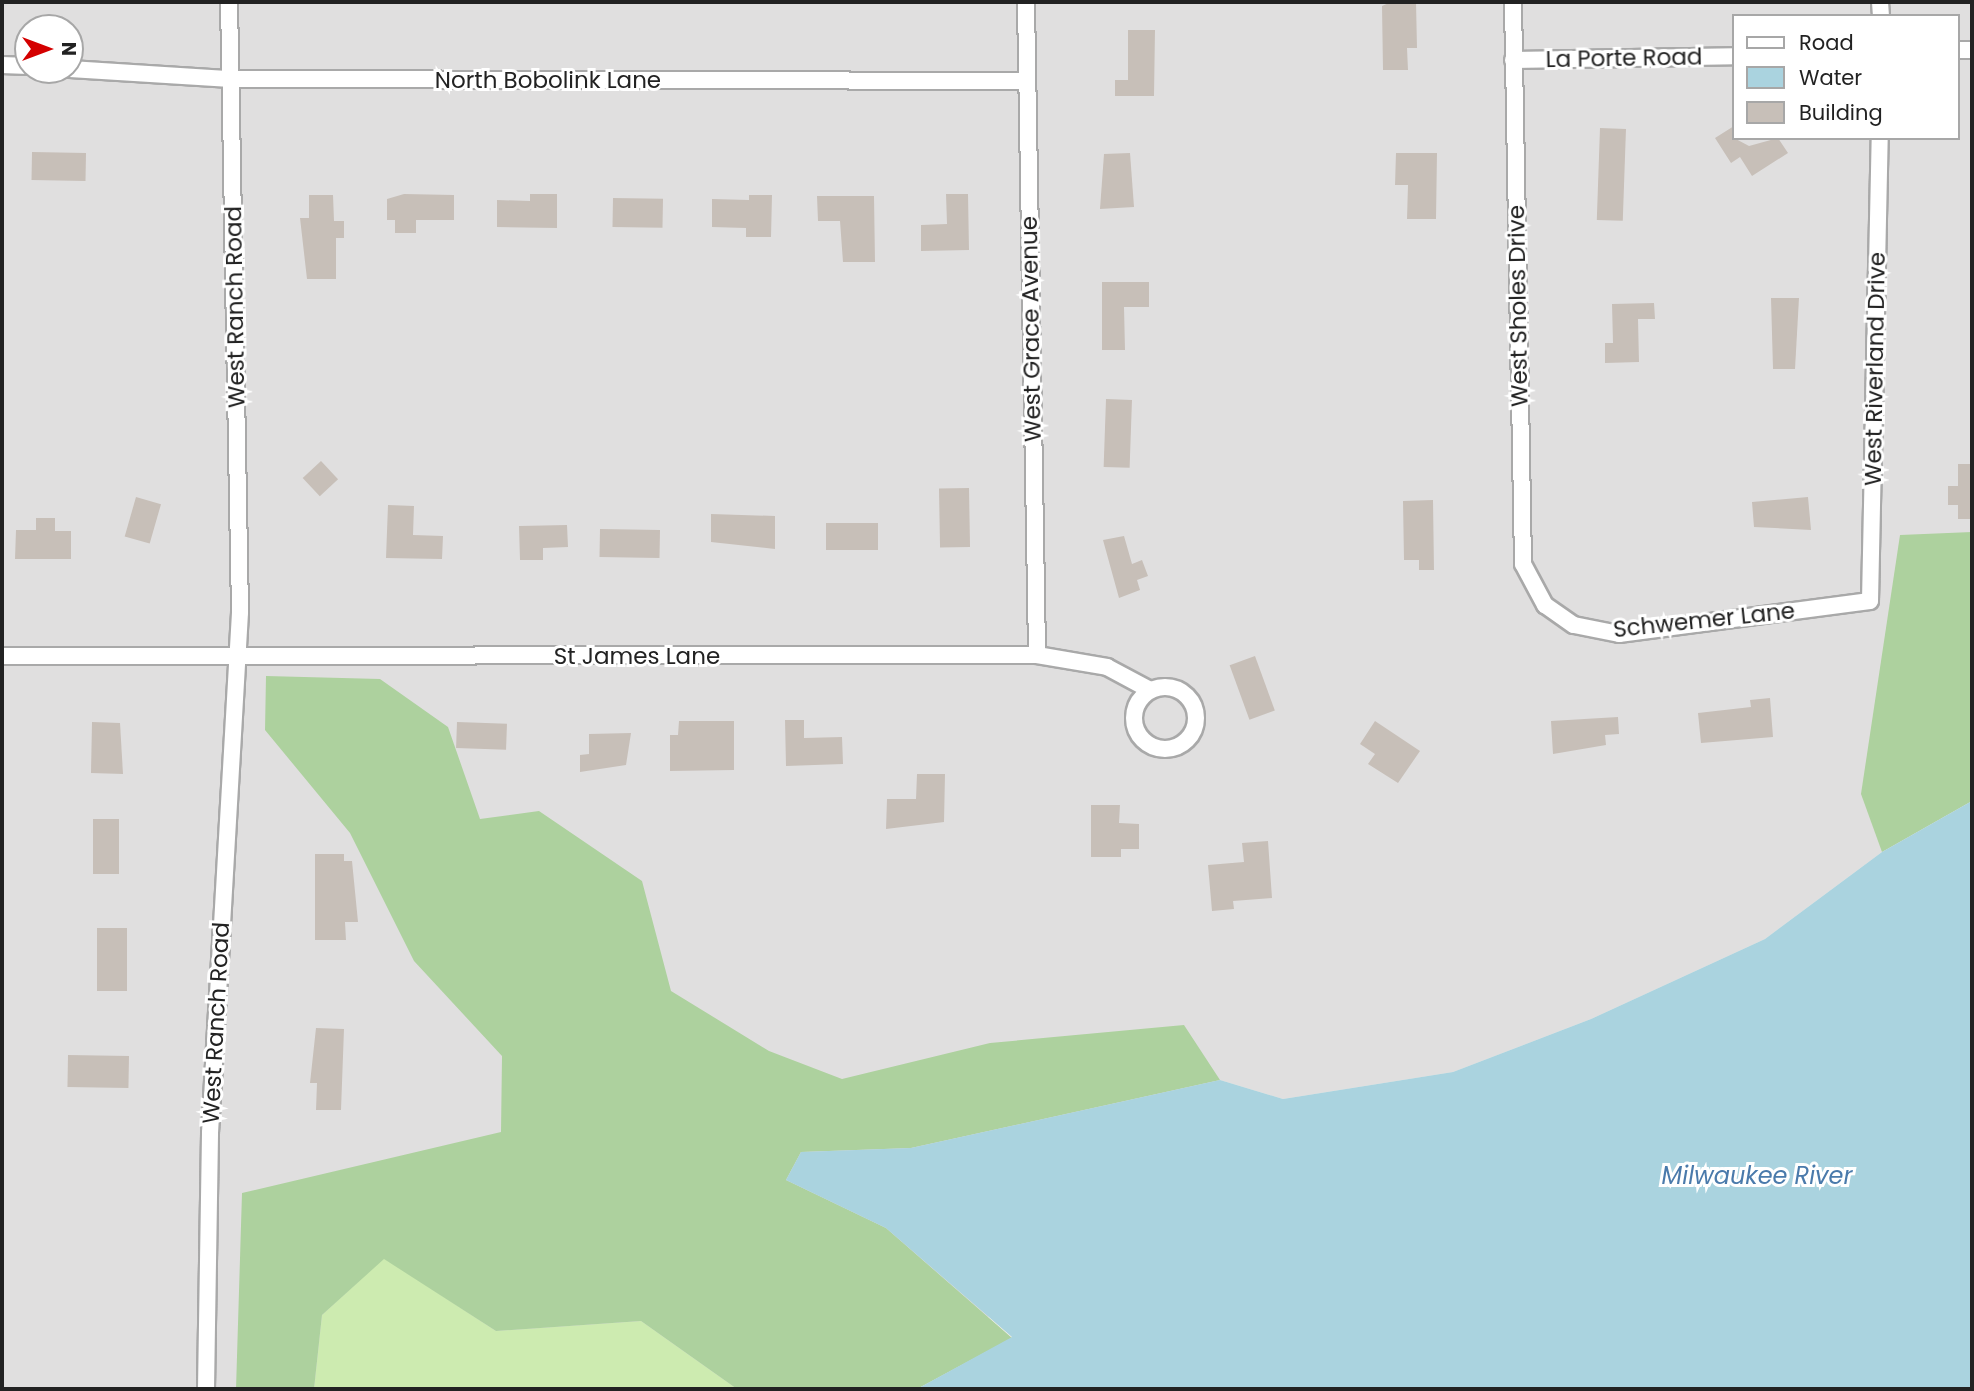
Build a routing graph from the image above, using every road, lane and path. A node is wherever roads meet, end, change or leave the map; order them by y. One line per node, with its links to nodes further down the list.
1 (229, 2): 7 (street, West Ranch Road)
2 (1026, 2): 8 (street, West Grace Avenue)
3 (1513, 2): 5 (street, West Sholes Drive)
4 (1732, 55): 5 (street, La Porte Road)
5 (1513, 60): 11 (street, West Sholes Drive)
6 (84, 70): 7 (street, North Bobolink Lane)
7 (231, 79): 8 (street, North Bobolink Lane); 14 (street, West Ranch Road)
8 (1026, 81): 12 (street, West Grace Avenue)
9 (1880, 140): 10 (street, West Riverland Drive)
10 (1870, 601): 11 (street, Schwemer Lane)
11 (1545, 605)
12 (1037, 655): 14 (street, St James Lane); 15 (street, St James Lane)
13 (2, 656): 14 (street, St James Lane)
14 (237, 657): 16 (street, West Ranch Road)
15 (1150, 690)
16 (206, 1389)

